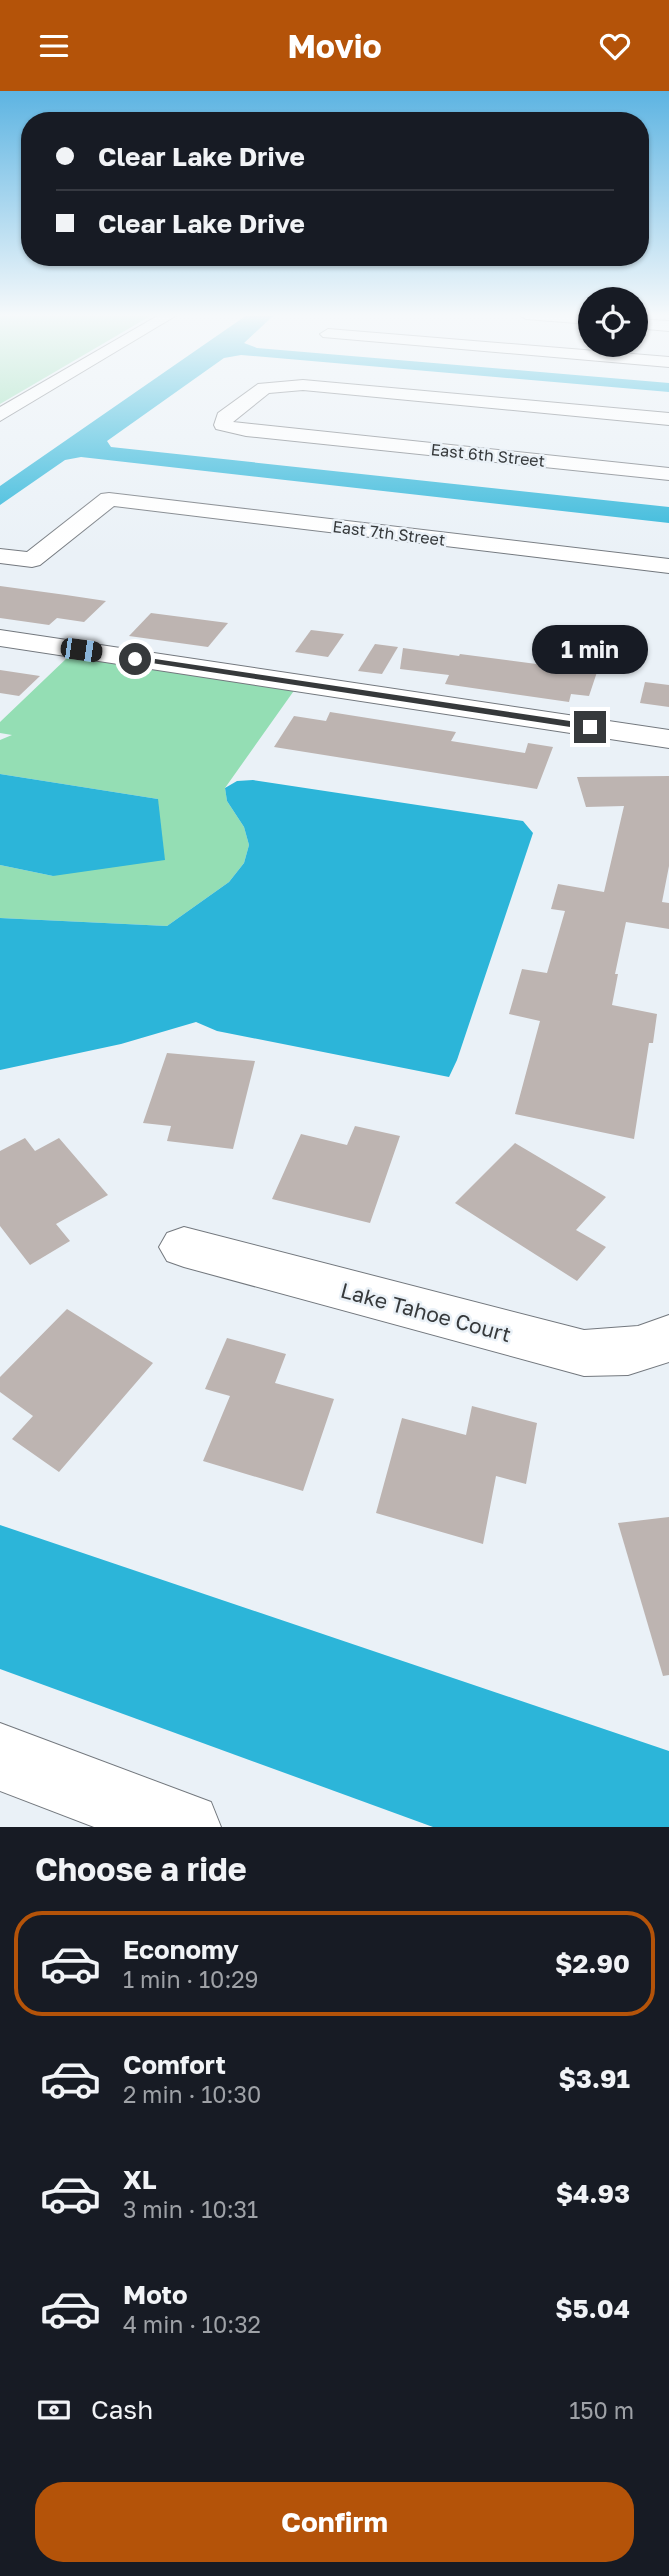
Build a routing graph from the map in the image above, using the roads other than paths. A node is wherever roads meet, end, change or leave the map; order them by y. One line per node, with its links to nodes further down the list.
1 (32, 396): 4 (street)
2 (253, 396): 6 (street, East 6th Street)
3 (429, 396): 5 (street, East 6th Street)
4 (0, 415)
5 (669, 419)
6 (669, 474)
7 (0, 556): 8 (street, East 7th Street)
8 (669, 566)
9 (0, 638): 10 (street)
10 (669, 739)
11 (184, 1247): 12 (street, Lake Tahoe Court)
12 (669, 1338)
13 (0, 1757): 14 (street)
14 (186, 1827)

